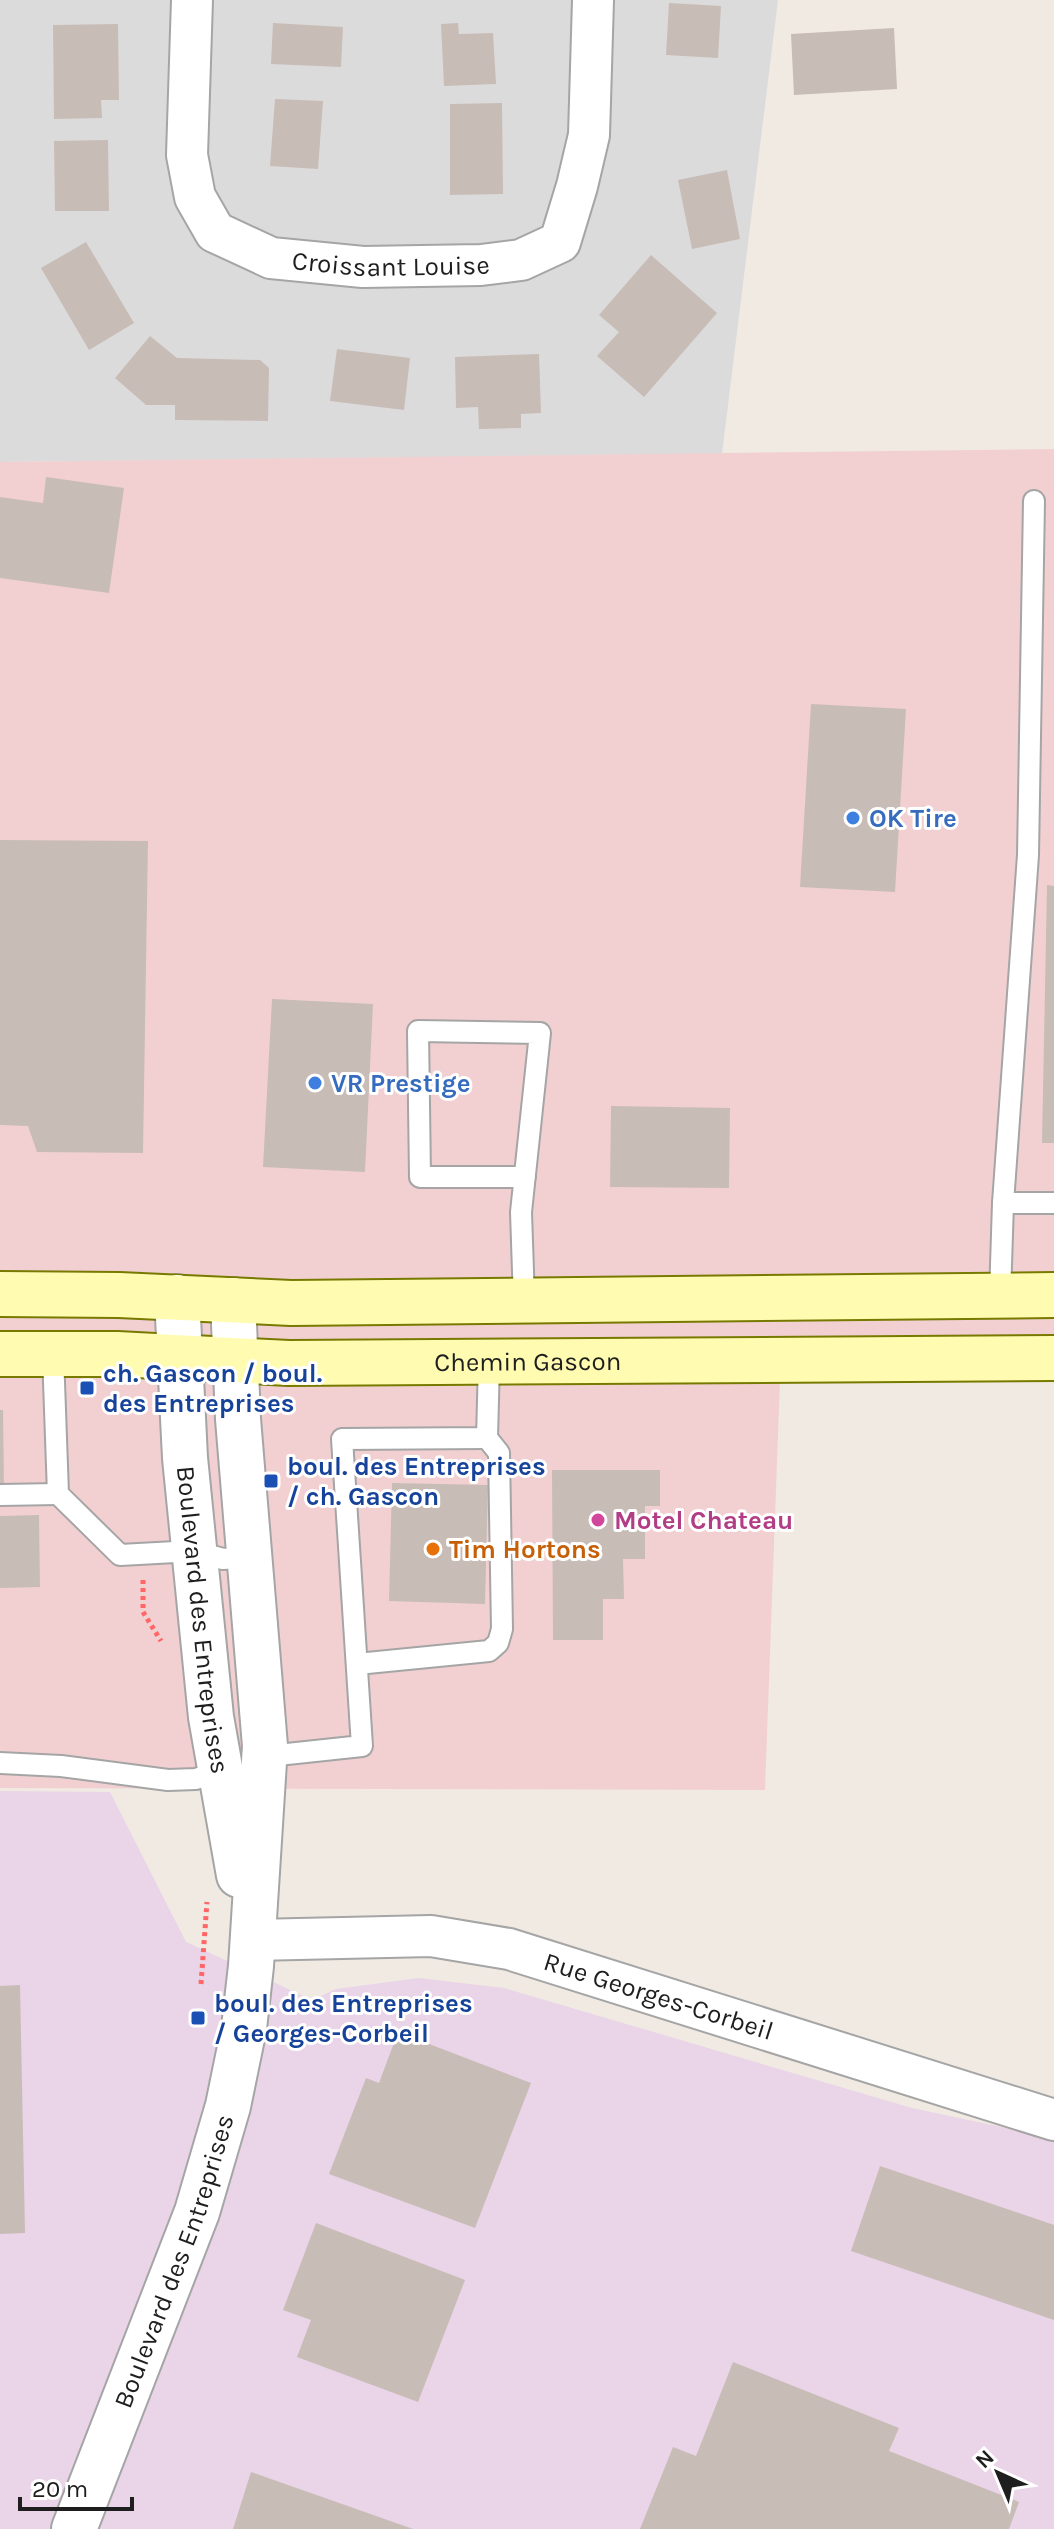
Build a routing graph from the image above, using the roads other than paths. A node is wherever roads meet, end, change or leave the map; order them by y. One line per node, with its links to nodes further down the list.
1 (192, 0): 2 (street, Croissant Louise)
2 (593, 0)
3 (1034, 501): 5 (lane)
4 (525, 1177): 4 (lane); 12 (lane)
5 (1003, 1203): 6 (lane); 9 (lane)
6 (1054, 1203)
7 (0, 1294): 10 (main road)
8 (1054, 1295): 9 (main road)
9 (1000, 1296): 12 (main road)
10 (177, 1297): 11 (main road); 16 (street, Boulevard des Entreprises)
11 (233, 1300): 12 (main road); 17 (street, Boulevard des Entreprises)
12 (524, 1301)
13 (0, 1354): 14 (main road, Chemin Gascon)
14 (53, 1354): 16 (main road, Chemin Gascon); 20 (lane)
15 (1054, 1358): 18 (main road, Chemin Gascon)
16 (178, 1359): 17 (main road, Chemin Gascon); 22 (street, Boulevard des Entreprises)
17 (234, 1362): 18 (main road, Chemin Gascon); 23 (street, Boulevard des Entreprises)
18 (489, 1362): 19 (lane)
19 (487, 1438): 24 (lane); 24 (lane)
20 (58, 1494): 21 (lane); 22 (lane)
21 (0, 1495)
22 (194, 1551): 23 (lane); 27 (street, Boulevard des Entreprises)
23 (250, 1557): 25 (street, Boulevard des Entreprises)
24 (357, 1664): 25 (lane)
25 (264, 1755): 27 (lane); 28 (street, Boulevard des Entreprises)
26 (0, 1763): 27 (lane)
27 (220, 1769): 28 (street, Boulevard des Entreprises)
28 (251, 1940): 29 (street, Rue Georges-Corbeil); 30 (street, Boulevard des Entreprises)
29 (1054, 2120)
30 (74, 2529)

